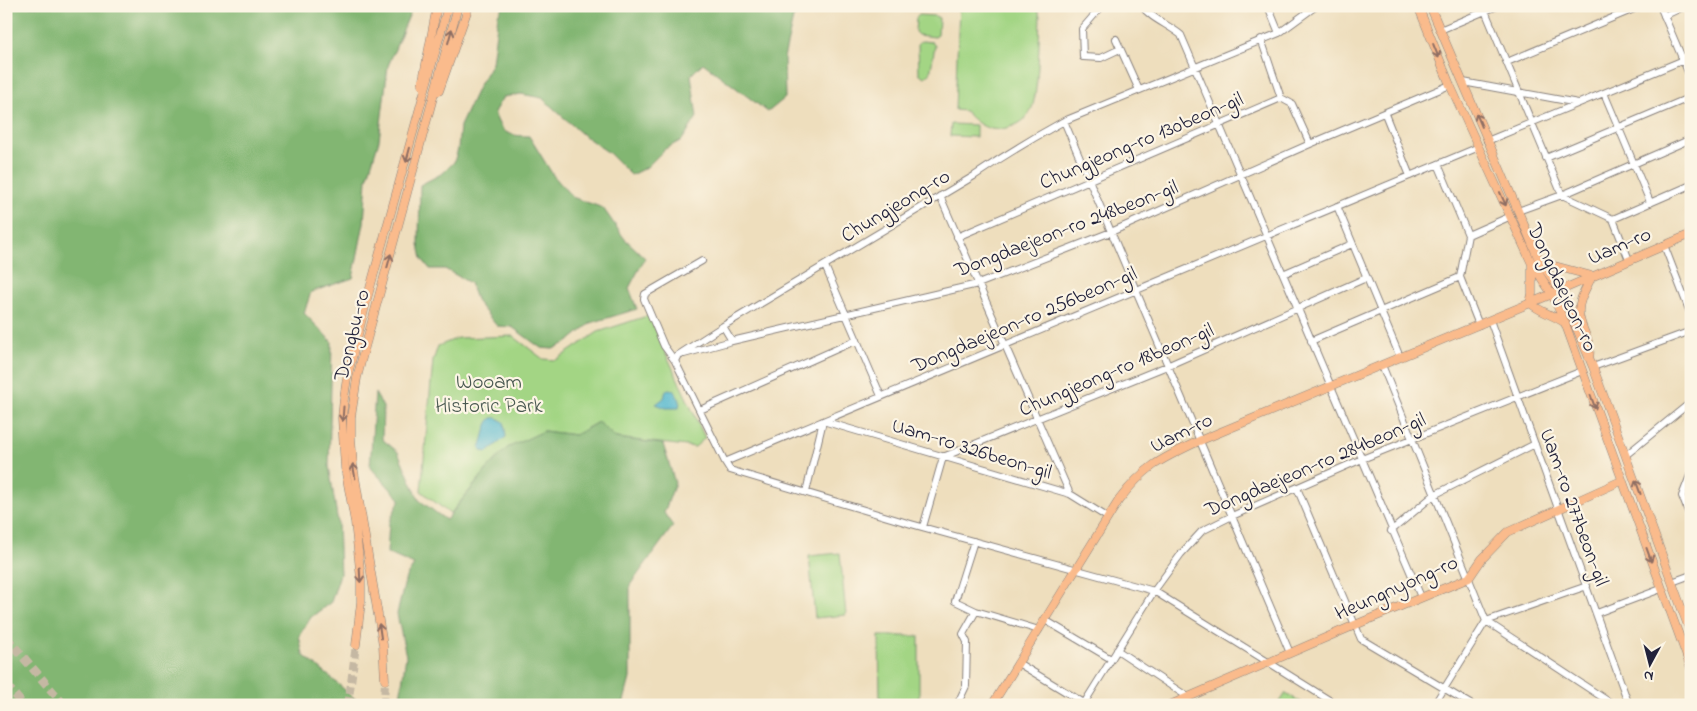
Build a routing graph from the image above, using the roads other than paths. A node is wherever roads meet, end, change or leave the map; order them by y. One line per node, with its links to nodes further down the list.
1 (437, 6): 40 (main road)
2 (448, 6): 40 (main road, Dongbu-ro)
3 (458, 6): 41 (main road, Dongbu-ro, one-way to 3)
4 (470, 6): 41 (main road)
5 (1102, 6): 21 (street)
6 (1268, 6): 18 (street)
7 (1316, 6): 18 (street, Chungjeong-ro)
8 (1418, 6): 28 (main road, Dongdaejeon-ro, one-way to 28)
9 (1430, 6): 17 (main road, Dongdaejeon-ro)
10 (1497, 6): 15 (street)
11 (1641, 6): 24 (street)
12 (1660, 6): 16 (street)
13 (1685, 6): 16 (street)
14 (1143, 7): 25 (street)
15 (1484, 9): 17 (street); 24 (street)
16 (1664, 16): 23 (street)
17 (1440, 30): 27 (main road, Dongdaejeon-ro)
18 (1279, 33): 20 (street, Chungjeong-ro)
19 (1116, 39): 21 (street)
20 (1262, 39): 25 (street, Chungjeong-ro); 33 (street)
21 (1120, 48): 29 (street)
22 (1691, 57): 23 (street)
23 (1683, 60): 26 (street); 31 (street)
24 (1507, 62): 30 (street)
25 (1195, 66): 29 (street, Chungjeong-ro); 38 (street)
26 (1691, 79)
27 (1463, 82): 30 (street); 43 (main road, Dongdaejeon-ro, one-way to 27)
28 (1450, 85): 35 (street, Dongdaejeon-ro 248beon-gil); 45 (main road, Dongdaejeon-ro)
29 (1139, 90): 36 (street, Chungjeong-ro)
30 (1520, 92): 34 (street); 37 (street)
31 (1604, 93): 34 (street); 39 (street)
32 (1691, 97): 39 (street)
33 (1281, 98): 38 (street, Chungjeong-ro 130beon-gil); 44 (street)
34 (1580, 103): 37 (street)
35 (1385, 114): 44 (street, Dongdaejeon-ro 248beon-gil); 50 (street)
36 (1064, 121): 51 (street); 54 (street, Chungjeong-ro)
37 (1532, 122): 43 (street); 46 (street)
38 (1220, 124): 49 (street); 51 (street, Chungjeong-ro 130beon-gil)
39 (1618, 128): 46 (street); 48 (street)
40 (414, 130): 141 (main road, Dongbu-ro, one-way to 141)
41 (424, 132): 148 (main road, Dongbu-ro, one-way to 41)
42 (1691, 139): 48 (street)
43 (1487, 141): 57 (main road, Dongdaejeon-ro)
44 (1310, 144): 49 (street, Dongdaejeon-ro 248beon-gil)
45 (1479, 147): 47 (street, Dongdaejeon-ro 256beon-gil); 57 (main road, Dongdaejeon-ro, one-way to 57)
46 (1546, 158): 53 (street)
47 (1438, 164): 50 (street, Dongdaejeon-ro 256beon-gil); 61 (street)
48 (1634, 164): 53 (street); 55 (street)
49 (1241, 175): 59 (street, Dongdaejeon-ro 248beon-gil); 62 (street)
50 (1410, 176): 56 (street, Dongdaejeon-ro 256beon-gil)
51 (1089, 180): 59 (street); 63 (street, Chungjeong-ro 130beon-gil)
52 (1691, 185): 55 (street)
53 (1562, 194): 57 (street); 58 (street)
54 (940, 196): 63 (street); 69 (street, Chungjeong-ro)
55 (1650, 202): 58 (street)
56 (1337, 206): 62 (street, Dongdaejeon-ro 256beon-gil); 64 (street)
57 (1514, 214): 61 (street); 68 (main road, Dongdaejeon-ro)
58 (1612, 219): 66 (street)
59 (1111, 232): 74 (street, Dongdaejeon-ro 248beon-gil); 75 (street)
60 (1691, 234): 65 (main road, Uam-ro)
61 (1468, 235): 72 (street)
62 (1266, 236): 70 (street); 75 (street, Dongdaejeon-ro 256beon-gil)
63 (958, 237): 74 (street)
64 (1352, 244): 70 (street); 73 (street)
65 (1664, 245): 66 (main road, Uam-ro); 82 (street)
66 (1629, 260): 71 (main road, Uam-ro)
67 (702, 261): 93 (street)
68 (1536, 263): 71 (main road); 76 (main road, Dongdaejeon-ro); 77 (main road, Dongdaejeon-ro); 78 (main road)
69 (825, 266): 81 (street); 86 (street, Chungjeong-ro)
70 (1283, 274): 79 (street)
71 (1592, 276): 76 (main road, Uam-ro); 94 (main road)
72 (1460, 277): 80 (street); 85 (street)
73 (1366, 278): 79 (street, Chungjeong-ro 18beon-gil); 80 (street)
74 (978, 284): 81 (street, Dongdaejeon-ro 248beon-gil); 91 (street)
75 (1135, 290): 91 (street, Dongdaejeon-ro 256beon-gil); 96 (street)
76 (1560, 291): 77 (main road, Uam-ro); 94 (main road, Dongdaejeon-ro)
77 (1552, 294): 78 (main road, Uam-ro); 84 (main road, Dongdaejeon-ro)
78 (1530, 303): 83 (main road, Uam-ro); 84 (main road)
79 (1298, 309): 90 (street); 96 (street, Chungjeong-ro 18beon-gil)
80 (1380, 311): 90 (street); 92 (street)
81 (846, 315): 88 (street, Dongdaejeon-ro 248beon-gil); 89 (street)
82 (1691, 315)
83 (1490, 320): 85 (main road, Uam-ro); 101 (street, Uam-ro 277beon-gil)
84 (1565, 323): 98 (main road, Dongdaejeon-ro)
85 (1479, 324): 92 (main road, Uam-ro)
86 (723, 326): 88 (street); 93 (street, Chungjeong-ro)
87 (1691, 331): 97 (street)
88 (732, 340): 93 (street, Dongdaejeon-ro 248beon-gil)
89 (857, 340): 100 (street); 103 (street)
90 (1311, 341): 99 (street)
91 (1004, 345): 100 (street, Dongdaejeon-ro 256beon-gil); 104 (street)
92 (1400, 357): 95 (main road, Uam-ro)
93 (676, 358): 103 (street)
94 (1589, 358): 97 (main road, Dongdaejeon-ro)
95 (1382, 365): 99 (main road, Uam-ro); 106 (street)
96 (1167, 366): 104 (street, Chungjeong-ro 18beon-gil); 107 (street)
97 (1593, 367): 109 (main road, Dongdaejeon-ro)
98 (1582, 371): 101 (street, Dongdaejeon-ro 284beon-gil); 114 (main road, Dongdaejeon-ro, one-way to 114)
99 (1330, 386): 107 (main road, Uam-ro); 111 (street)
100 (881, 396): 105 (street, Dongdaejeon-ro 256beon-gil)
101 (1517, 396): 106 (street, Dongdaejeon-ro 284beon-gil); 108 (street, Uam-ro 277beon-gil)
102 (1690, 406): 109 (street)
103 (700, 410): 112 (street)
104 (1037, 420): 110 (street, Chungjeong-ro 18beon-gil); 117 (street)
105 (823, 421): 110 (street, Uam-ro 326beon-gil); 112 (street, Dongdaejeon-ro 256beon-gil); 116 (street)
106 (1412, 440): 111 (street, Dongdaejeon-ro 284beon-gil); 118 (street)
107 (1199, 441): 120 (street); 121 (main road, Uam-ro)
108 (1535, 444): 118 (street); 119 (street, Uam-ro 277beon-gil)
109 (1626, 455): 129 (main road, Dongdaejeon-ro, one-way to 109)
110 (943, 457): 117 (street, Uam-ro 326beon-gil); 123 (street)
111 (1362, 459): 115 (street, Dongdaejeon-ro 284beon-gil); 124 (street)
112 (725, 462): 116 (street)
113 (1691, 473): 122 (street)
114 (1622, 481): 119 (main road, Heungnyong-ro); 131 (main road, Dongdaejeon-ro, one-way to 131)
115 (1297, 488): 120 (street, Dongdaejeon-ro 284beon-gil); 138 (street)
116 (806, 492): 123 (street)
117 (1070, 494): 121 (street, Uam-ro 326beon-gil)
118 (1434, 495): 124 (street); 128 (street)
119 (1558, 508): 128 (main road, Heungnyong-ro); 130 (street, Uam-ro 277beon-gil)
120 (1232, 516): 132 (street, Dongdaejeon-ro 284beon-gil); 143 (street)
121 (1107, 517): 126 (main road, Uam-ro)
122 (1691, 519)
123 (923, 526): 125 (street)
124 (1391, 531): 133 (street)
125 (974, 542): 126 (street); 134 (street)
126 (1074, 570): 132 (street); 136 (main road, Uam-ro)
127 (1691, 575): 129 (street)
128 (1468, 578): 133 (main road, Heungnyong-ro); 137 (street)
129 (1672, 582): 140 (main road, Dongdaejeon-ro)
130 (1587, 586): 135 (street, Uam-ro 277beon-gil); 137 (street)
131 (1661, 589): 135 (street); 147 (main road, Dongdaejeon-ro)
132 (1154, 591): 142 (street, Dongdaejeon-ro 284beon-gil); 145 (street)
133 (1421, 597): 138 (main road, Heungnyong-ro)
134 (976, 611): 139 (street); 152 (street)
135 (1597, 613): 159 (street, Uam-ro 277beon-gil)
136 (1045, 620): 139 (main road, Uam-ro); 144 (street)
137 (1486, 621): 149 (street); 158 (street)
138 (1354, 625): 143 (main road, Heungnyong-ro); 149 (street)
139 (1039, 630): 146 (main road, Uam-ro)
140 (1691, 634)
141 (356, 645)
142 (1117, 650): 144 (street, Dongdaejeon-ro 284beon-gil); 150 (street)
143 (1290, 653): 145 (main road, Heungnyong-ro)
144 (1111, 659): 151 (street, Dongdaejeon-ro 284beon-gil)
145 (1268, 662): 150 (main road, Heungnyong-ro); 155 (street)
146 (1018, 663): 151 (street); 153 (main road, Uam-ro)
147 (1691, 668)
148 (385, 680)
149 (1444, 688): 156 (street); 157 (street)
150 (1188, 697): 154 (main road, Heungnyong-ro)
151 (1084, 704)
152 (957, 705)
153 (992, 705)
154 (1170, 705)
155 (1337, 705)
156 (1434, 705)
157 (1472, 705)
158 (1614, 705)
159 (1629, 705)

